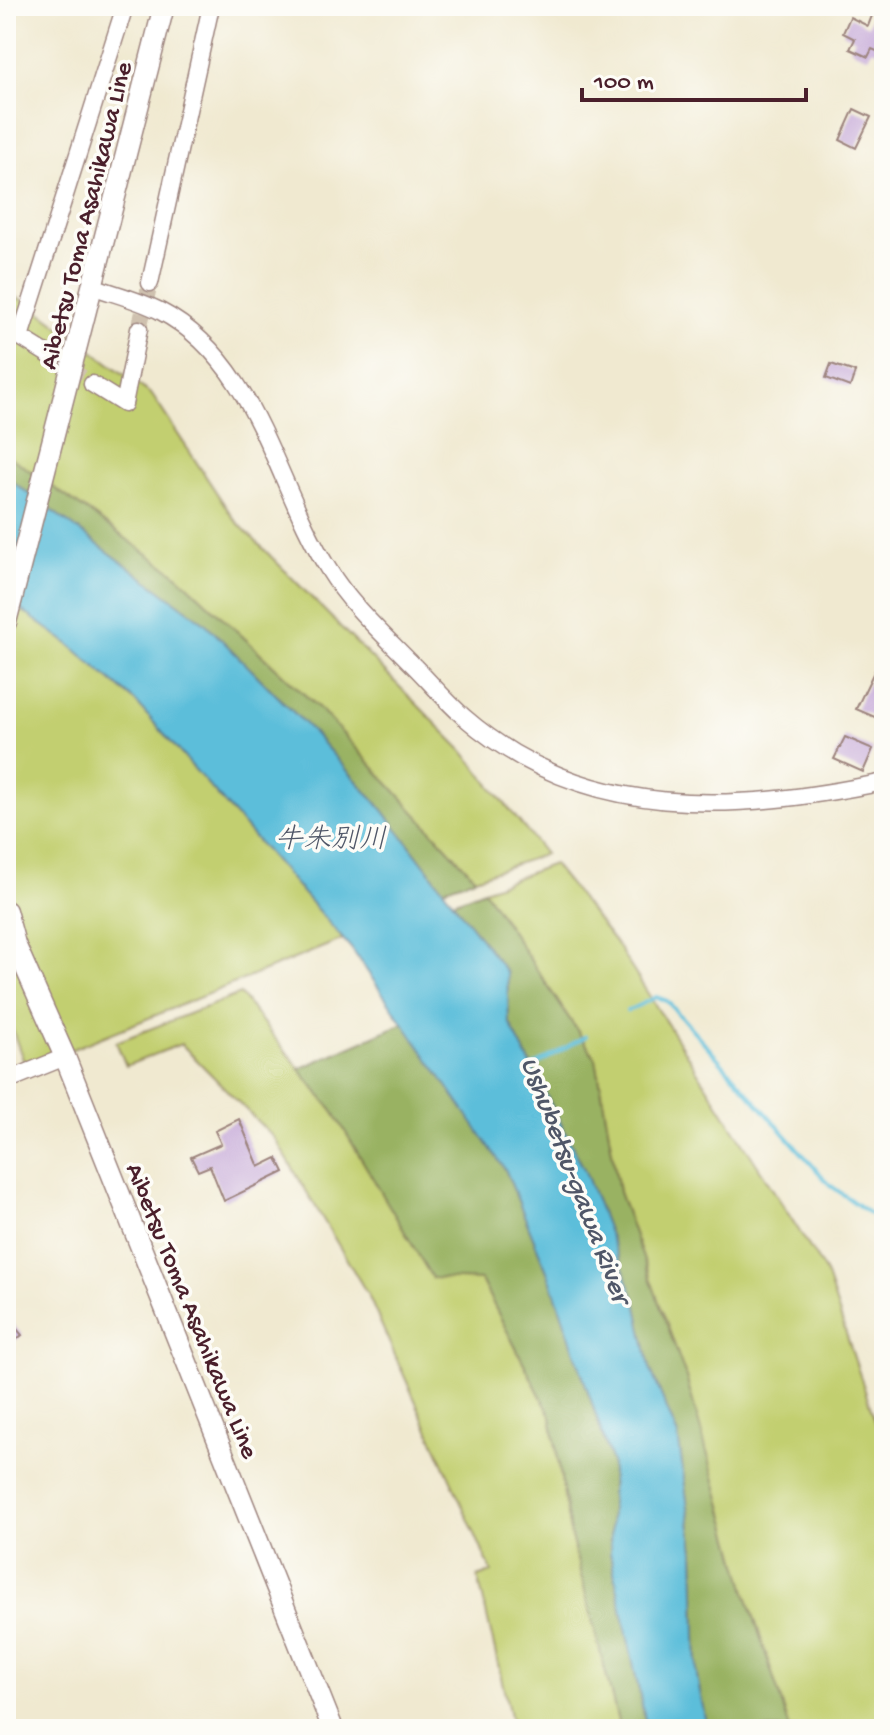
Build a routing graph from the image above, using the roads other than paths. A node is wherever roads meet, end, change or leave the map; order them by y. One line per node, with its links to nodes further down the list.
1 (125, 6): 7 (street)
2 (164, 6): 5 (main road, Aibetsu Toma Asahikawa Line)
3 (211, 6): 4 (street)
4 (150, 283)
5 (92, 286): 9 (main road, Aibetsu Toma Asahikawa Line); 10 (street)
6 (139, 329): 8 (street)
7 (49, 355)
8 (92, 384)
9 (6, 622)
10 (884, 782)
11 (6, 911): 12 (main road, Aibetsu Toma Asahikawa Line)
12 (65, 1057): 13 (street); 14 (main road, Aibetsu Toma Asahikawa Line)
13 (6, 1081)
14 (333, 1729)

